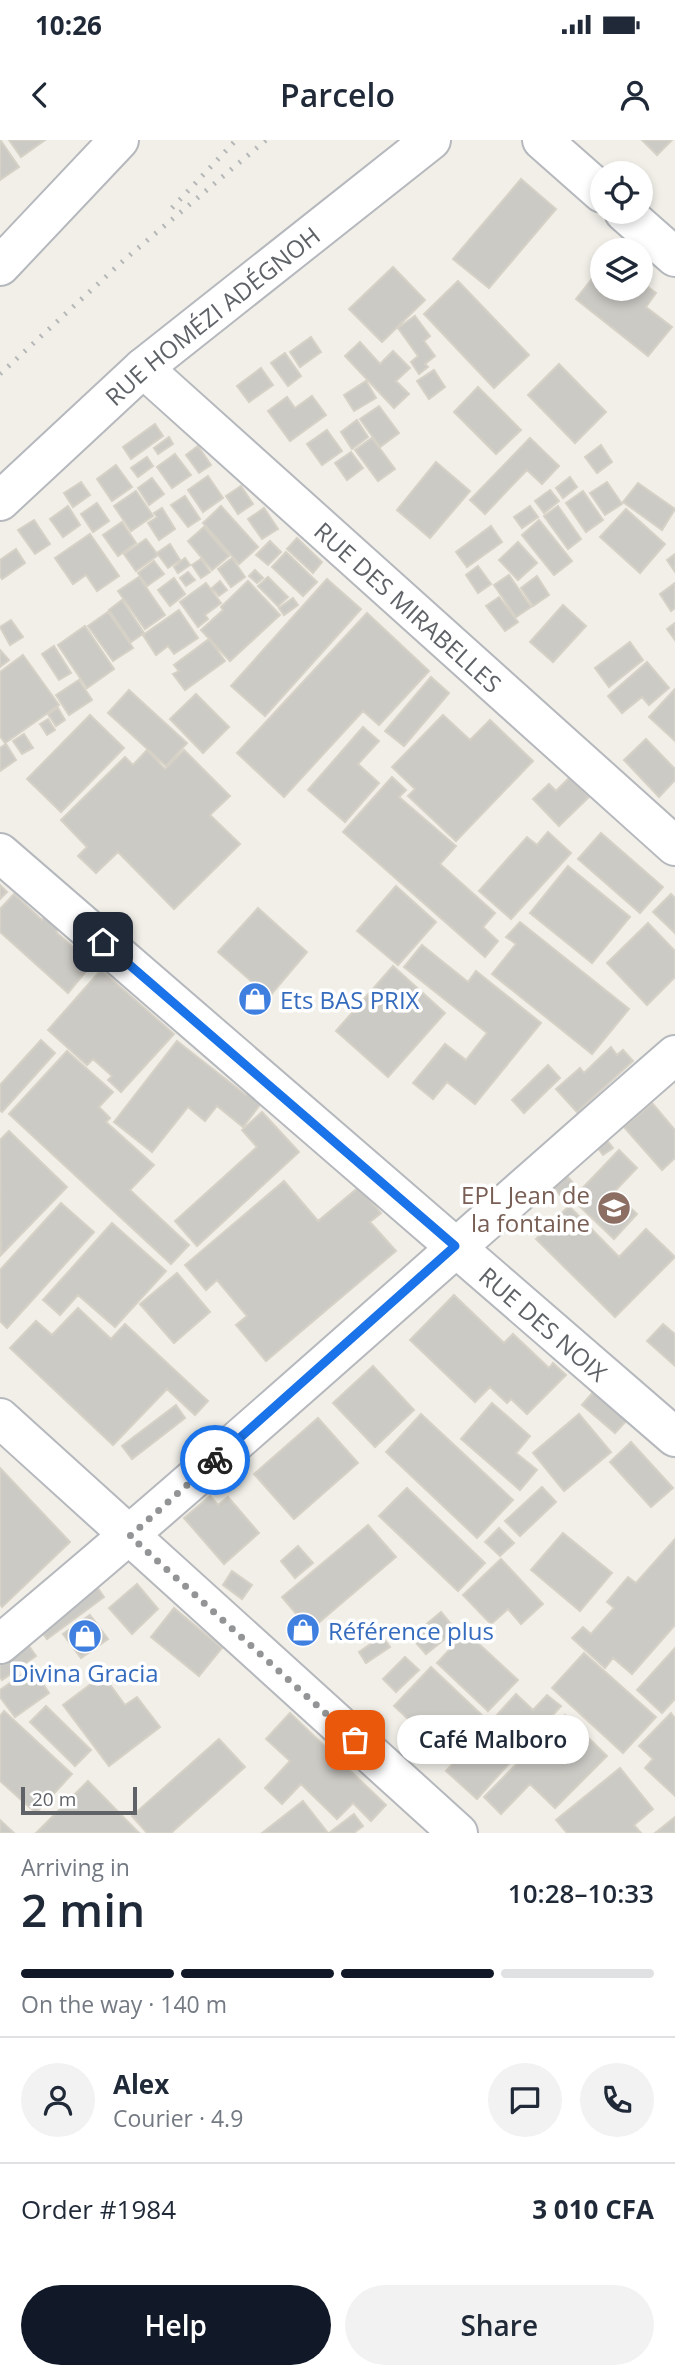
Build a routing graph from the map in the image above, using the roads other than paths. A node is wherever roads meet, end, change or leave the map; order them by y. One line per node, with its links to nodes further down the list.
1 (119, 140): 7 (street)
2 (430, 140): 8 (street, RUE HOMÉZI ADÉGNOH)
3 (542, 140): 4 (street)
4 (590, 182)
5 (638, 224): 6 (street)
6 (675, 257)
7 (0, 266)
8 (143, 368): 9 (street, RUE HOMÉZI ADÉGNOH); 10 (street, RUE DES MIRABELLES)
9 (0, 501)
10 (675, 846)
11 (0, 853): 13 (street, RUE DES NOIX)
12 (675, 1055): 13 (street)
13 (455, 1246): 15 (street, RUE DES NOIX); 16 (street)
14 (0, 1418): 16 (street)
15 (675, 1437)
16 (130, 1536): 17 (street); 18 (street)
17 (0, 1644)
18 (458, 1833)

